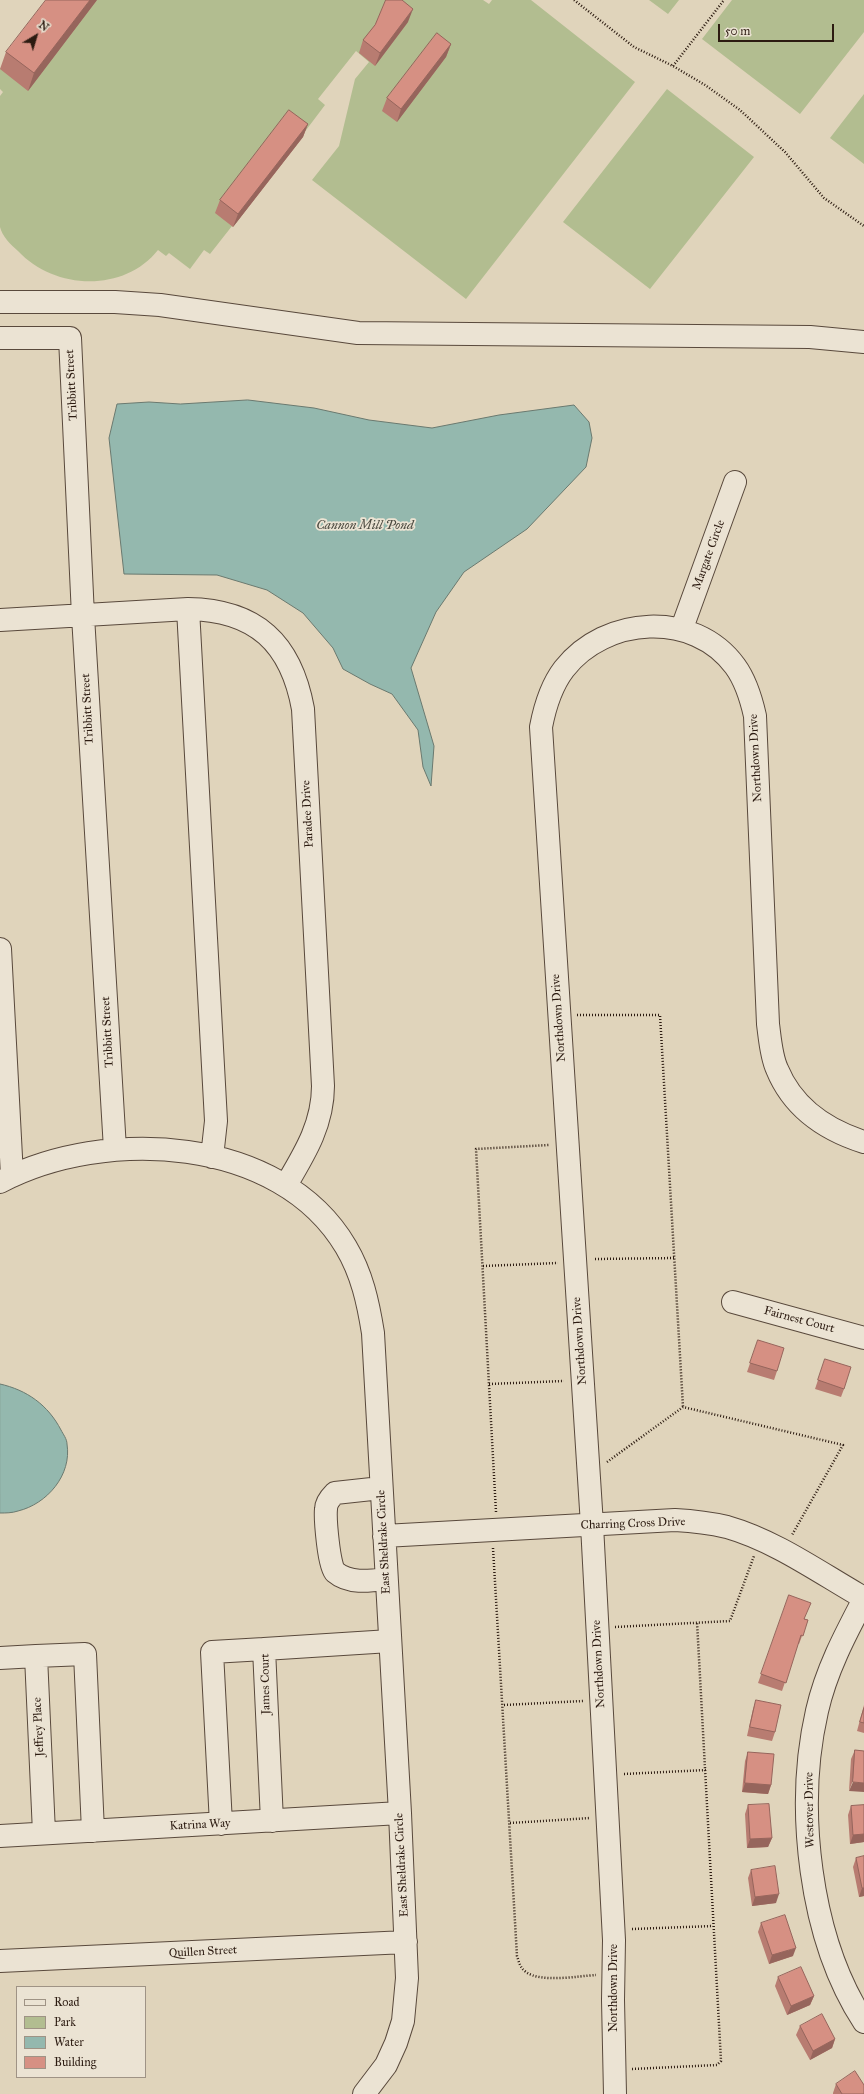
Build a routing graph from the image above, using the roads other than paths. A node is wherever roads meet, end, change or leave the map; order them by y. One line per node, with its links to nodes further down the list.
1 (0, 302): 3 (street)
2 (0, 338): 6 (street, Tribbitt Street)
3 (864, 342)
4 (735, 482): 8 (street, Margate Circle)
5 (188, 609): 6 (street, Paradee Drive); 12 (street); 14 (street, Paradee Drive)
6 (83, 616): 7 (street, Paradee Drive); 11 (street, Tribbitt Street)
7 (0, 620)
8 (682, 628): 10 (street, Northdown Drive); 18 (street, Northdown Drive)
9 (0, 949): 13 (street)
10 (864, 1142)
11 (115, 1149): 12 (street, East Sheldrake Circle); 13 (street, East Sheldrake Circle)
12 (212, 1157): 14 (street, East Sheldrake Circle)
13 (6, 1179)
14 (286, 1185): 17 (street, East Sheldrake Circle)
15 (733, 1302): 16 (street, Fairnest Court)
16 (864, 1338)
17 (380, 1488): 19 (street, East Sheldrake Circle); 20 (street)
18 (592, 1525): 19 (street, Charring Cross Drive); 21 (street, Charring Cross Drive); 36 (street, Northdown Drive)
19 (384, 1536): 20 (street, East Sheldrake Circle)
20 (386, 1579): 22 (street, East Sheldrake Circle)
21 (864, 1598): 34 (street, Westover Drive)
22 (390, 1641): 23 (street, James Court); 26 (street, East Sheldrake Circle)
23 (264, 1649): 27 (street, James Court); 28 (street)
24 (36, 1656): 25 (street); 29 (street); 30 (street, Jeffrey Place)
25 (0, 1658)
26 (400, 1813): 27 (street, Katrina Way); 32 (street, East Sheldrake Circle)
27 (272, 1821): 28 (street, Katrina Way)
28 (221, 1824): 29 (street, Katrina Way)
29 (93, 1831): 30 (street, Katrina Way)
30 (44, 1834): 31 (street, Katrina Way)
31 (0, 1836)
32 (406, 1942): 33 (street, Quillen Street); 35 (street, East Sheldrake Circle)
33 (0, 1961)
34 (864, 2022)
35 (364, 2094)
36 (615, 2094)

